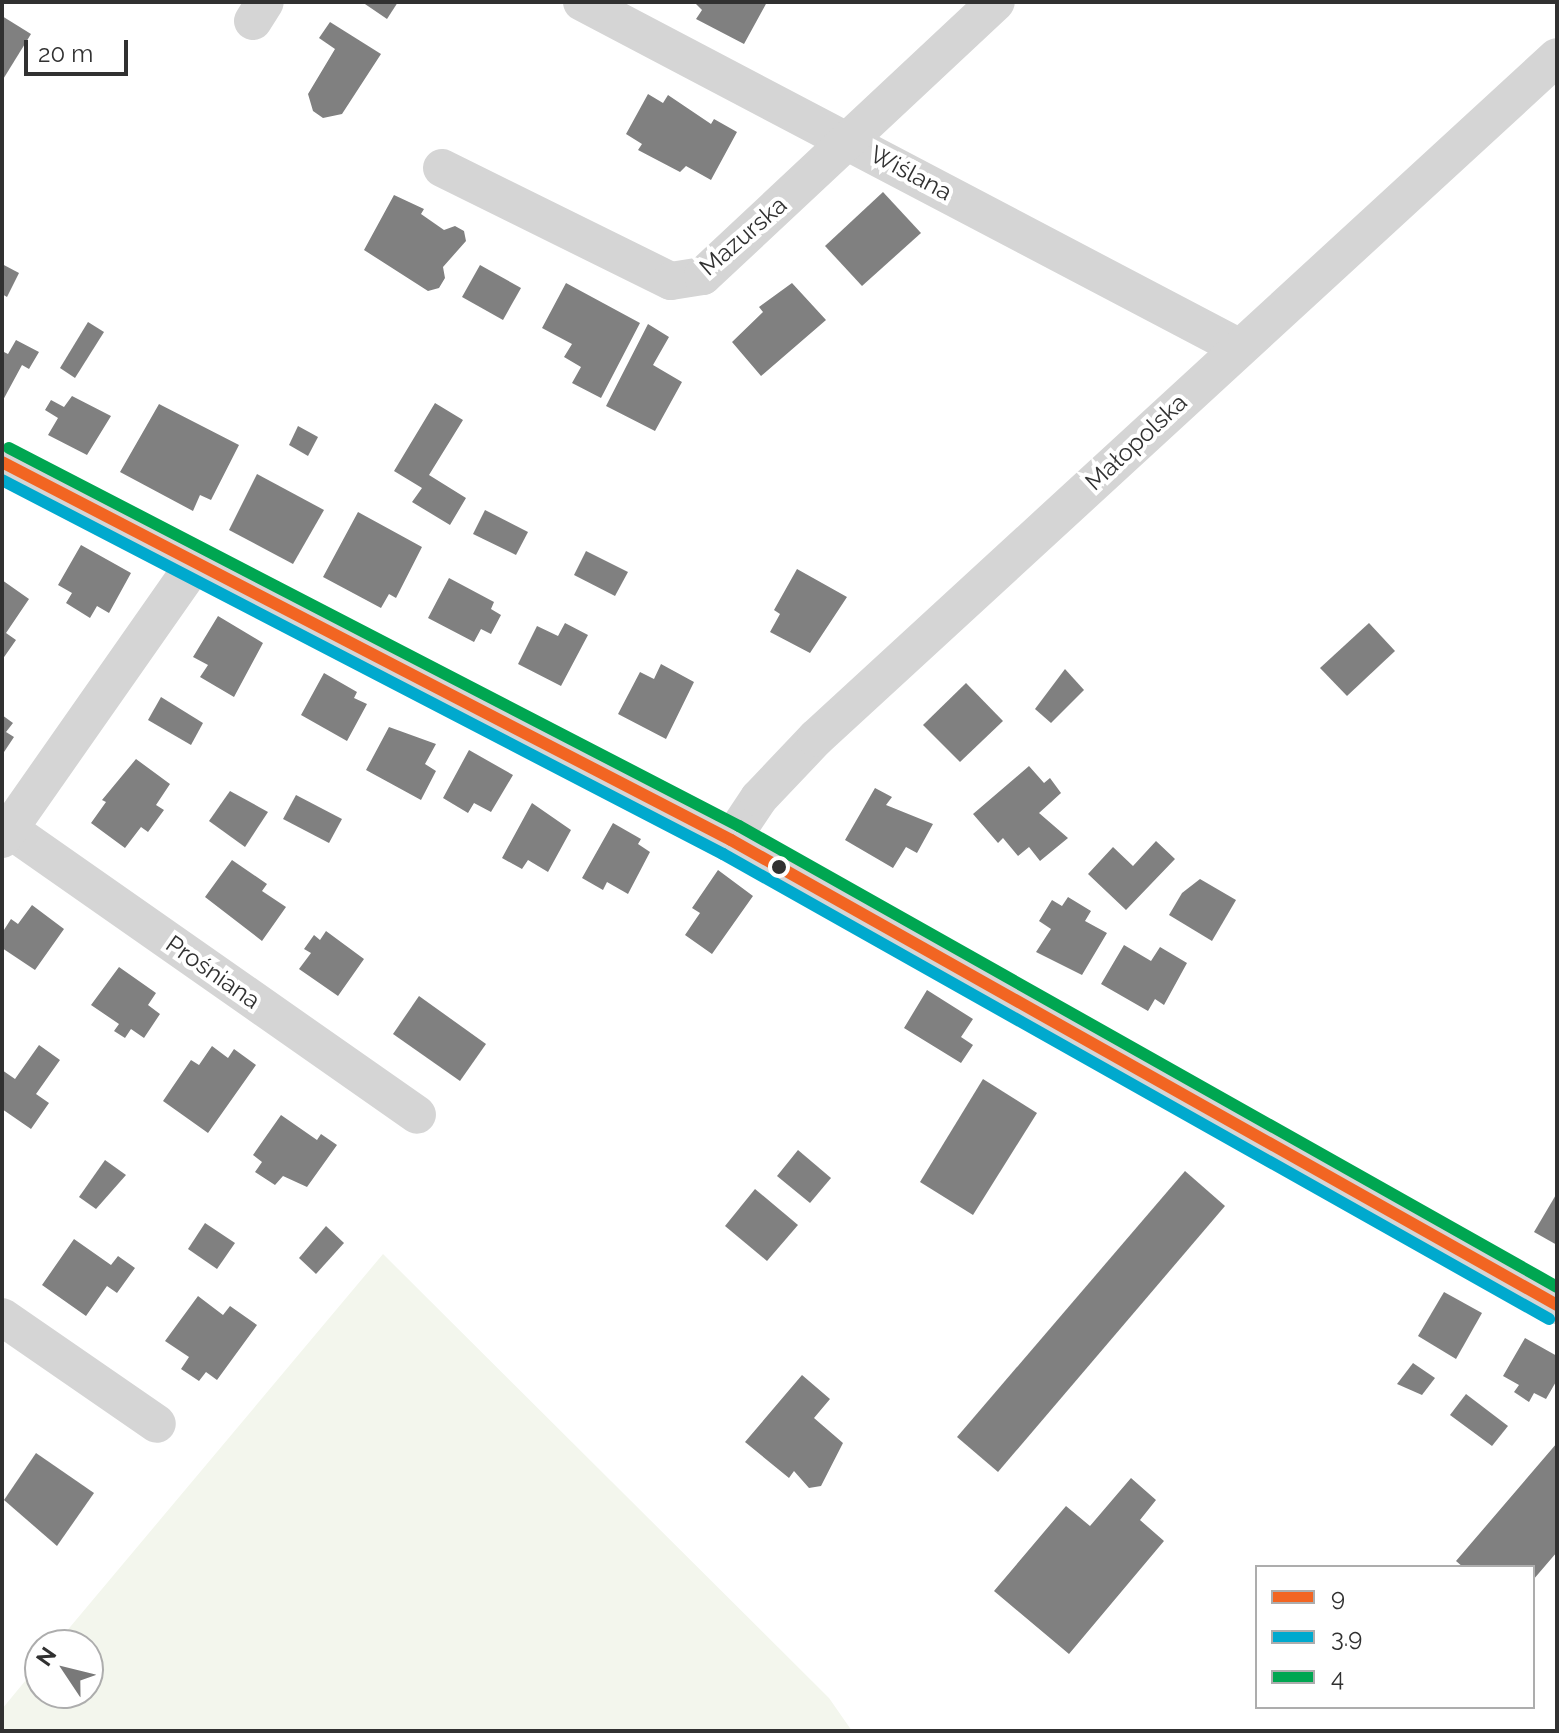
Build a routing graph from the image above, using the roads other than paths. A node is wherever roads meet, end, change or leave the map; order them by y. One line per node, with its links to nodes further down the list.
1 (582, 2): 4 (street, Wiślana)
2 (996, 2): 4 (street, Mazurska)
3 (1557, 57): 6 (street, Małopolska)
4 (850, 140): 5 (street, Mazurska); 6 (street, Wiślana)
5 (442, 168)
6 (1238, 347): 10 (street, Małopolska)
7 (2, 462): 8 (street)
8 (195, 563): 9 (street, Prośniana); 10 (street)
9 (5, 834): 11 (street, Prośniana)
10 (731, 840): 12 (street)
11 (417, 1115)
12 (1557, 1305)
13 (2, 1317): 14 (street)
14 (157, 1424)

